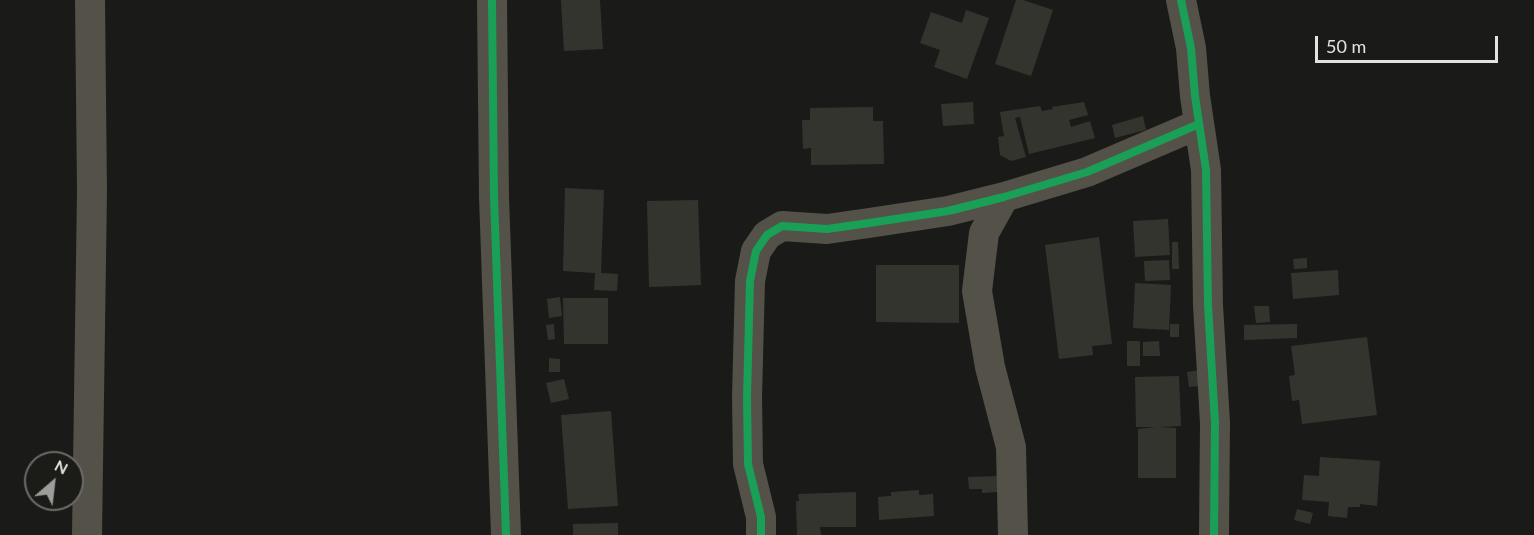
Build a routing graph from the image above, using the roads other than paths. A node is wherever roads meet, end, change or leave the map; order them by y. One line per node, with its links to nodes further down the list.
1 (90, 0): 6 (street)
2 (492, 0): 7 (street)
3 (1181, 0): 4 (street)
4 (1199, 124): 5 (street); 10 (street)
5 (1004, 198): 8 (street); 9 (street)
6 (87, 535)
7 (506, 535)
8 (761, 535)
9 (1013, 535)
10 (1214, 535)

